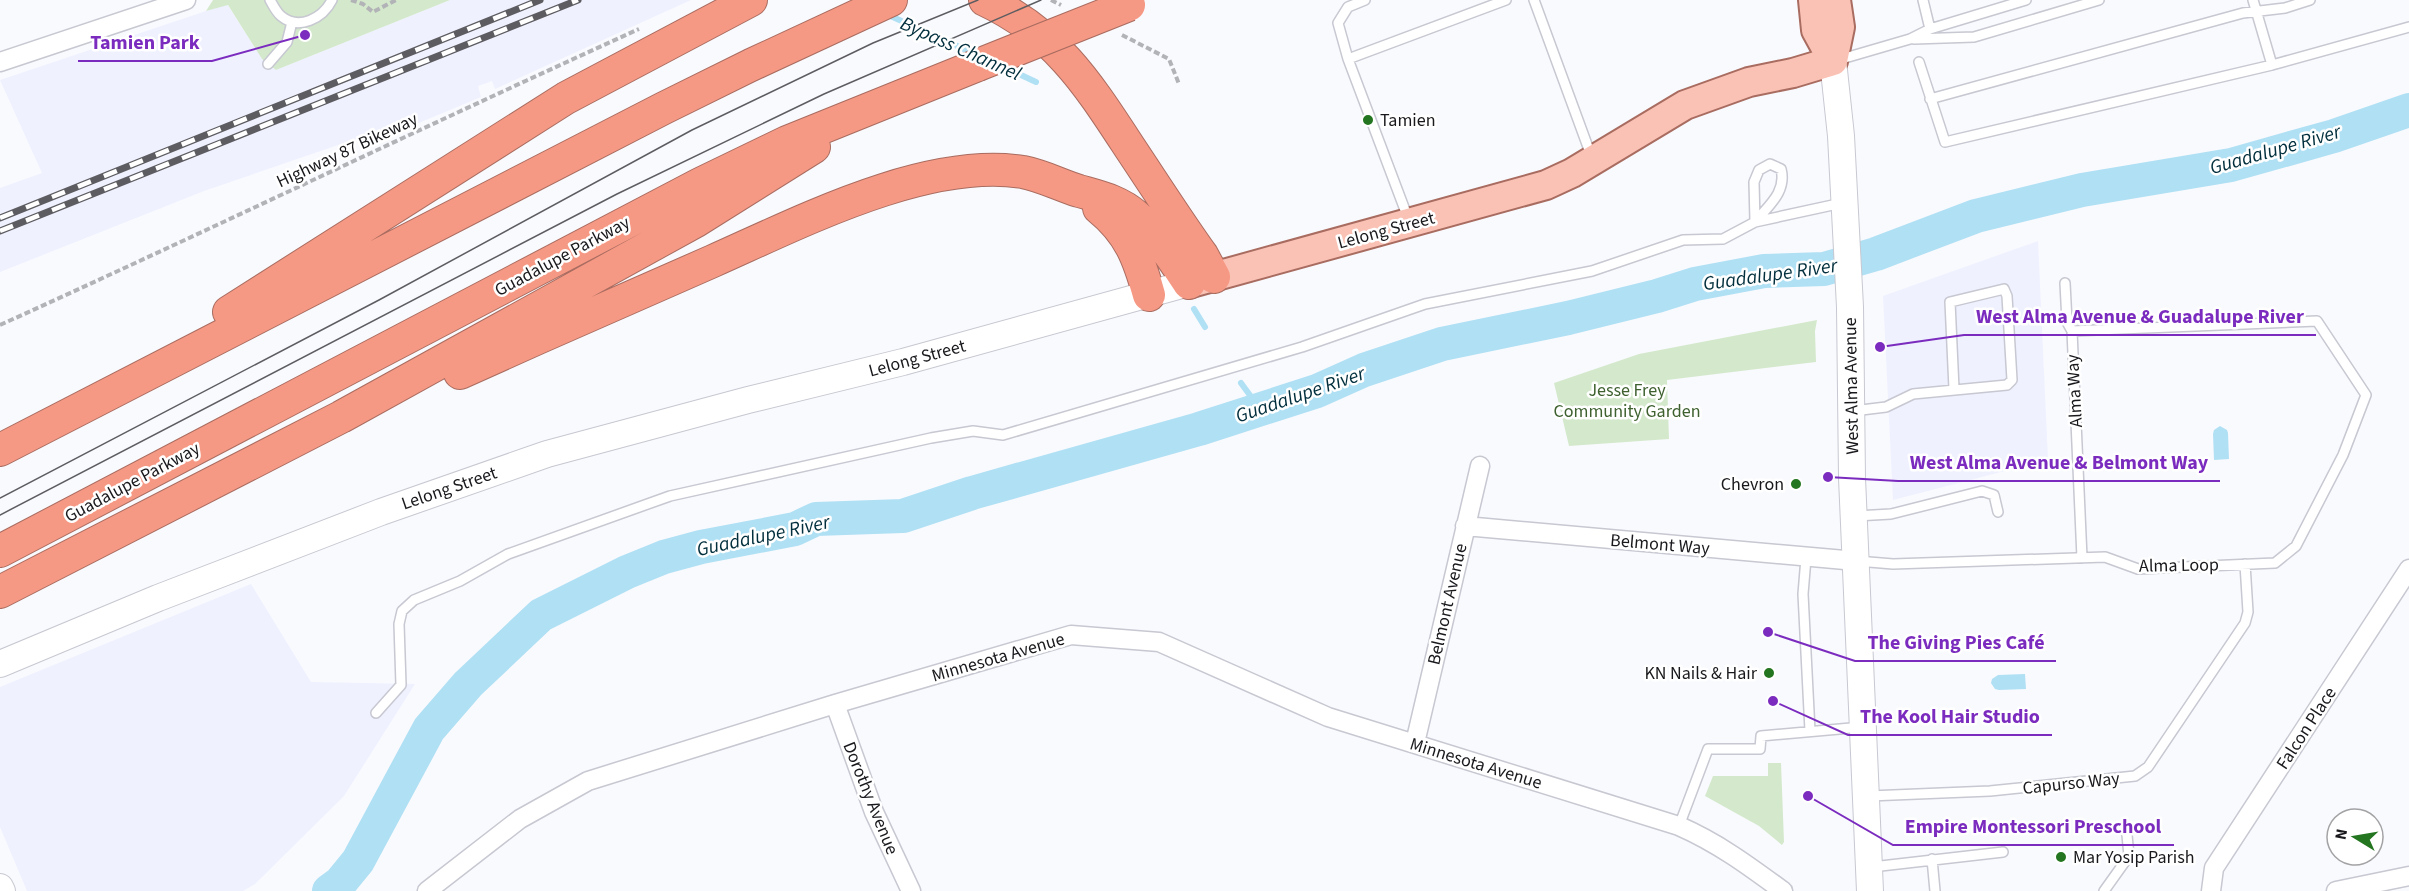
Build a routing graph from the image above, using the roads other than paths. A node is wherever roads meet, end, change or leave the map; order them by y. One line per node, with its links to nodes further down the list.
1 (186, 0): 25 (street)
2 (270, 0): 19 (lane)
3 (332, 0): 19 (lane)
4 (751, 0): 43 (highway)
5 (891, 0): 43 (highway)
6 (985, 0): 36 (highway)
7 (1365, 0): 23 (lane)
8 (1506, 0): 23 (lane)
9 (1534, 0): 31 (lane)
10 (1813, 0): 24 (main road, West Alma Avenue)
11 (1836, 0): 24 (main road, West Alma Avenue)
12 (1923, 0): 21 (lane)
13 (2026, 0): 21 (lane)
14 (2099, 0): 22 (lane)
15 (2253, 0): 18 (lane)
16 (2310, 0): 18 (lane)
17 (1135, 3): 30 (highway, Guadalupe Parkway, bridge)
18 (2256, 11): 28 (lane); 29 (lane)
19 (292, 22): 27 (lane)
20 (2409, 27): 28 (lane)
21 (1930, 29): 22 (lane)
22 (1910, 39): 24 (lane)
23 (1348, 58): 35 (lane)
24 (1833, 61): 31 (main road, Lelong Street); 33 (main road, West Alma Avenue)
25 (0, 62)
26 (1919, 62): 29 (lane)
27 (268, 64)
28 (2272, 65): 29 (lane)
29 (1930, 99)
30 (876, 108): 42 (highway); 49 (highway, Guadalupe Parkway)
31 (1593, 161): 35 (main road, Lelong Street)
32 (1078, 191): 36 (highway); 38 (highway); 42 (highway)
33 (1845, 207): 34 (lane); 41 (main road, West Alma Avenue)
34 (1755, 222): 34 (lane); 58 (lane)
35 (1410, 224): 36 (main road, Lelong Street)
36 (1202, 280): 38 (main road, Lelong Street)
37 (2065, 283): 39 (lane, Alma Way)
38 (1149, 295): 56 (main road, Lelong Street)
39 (2072, 331): 51 (lane, Alma Way); 53 (lane, Alma Loop)
40 (1954, 389): 40 (lane); 41 (lane)
41 (1850, 411): 47 (main road, West Alma Avenue)
42 (341, 417): 55 (highway)
43 (61, 418): 44 (highway)
44 (0, 450)
45 (1480, 466): 48 (street, Belmont Avenue)
46 (1998, 512): 47 (lane)
47 (1854, 516): 52 (main road, West Alma Avenue)
48 (1465, 526): 50 (street, Belmont Way); 61 (street, Belmont Avenue)
49 (0, 551)
50 (1806, 558): 52 (street, Belmont Way); 60 (lane)
51 (2082, 558): 52 (lane, Alma Loop); 53 (lane, Alma Loop)
52 (1856, 561): 59 (main road, West Alma Avenue)
53 (2245, 564): 62 (lane, Capurso Way)
54 (2409, 569): 74 (street, Falcon Place)
55 (0, 592)
56 (0, 664)
57 (835, 704): 61 (street, Minnesota Avenue); 69 (street, Minnesota Avenue); 70 (street, Dorothy Avenue)
58 (376, 713)
59 (1863, 727): 60 (lane); 62 (main road, West Alma Avenue)
60 (1810, 731): 63 (lane)
61 (1415, 743): 63 (street, Minnesota Avenue)
62 (1866, 796): 68 (main road, West Alma Avenue)
63 (1679, 826): 71 (street, Minnesota Avenue)
64 (2127, 835): 73 (lane)
65 (2003, 852): 66 (lane)
66 (1932, 860): 68 (lane); 72 (lane)
67 (2409, 876): 75 (street)
68 (1870, 879)
69 (427, 891)
70 (911, 891)
71 (1783, 891)
72 (1935, 891)
73 (2104, 891)
74 (2211, 891)
75 (2336, 891)

